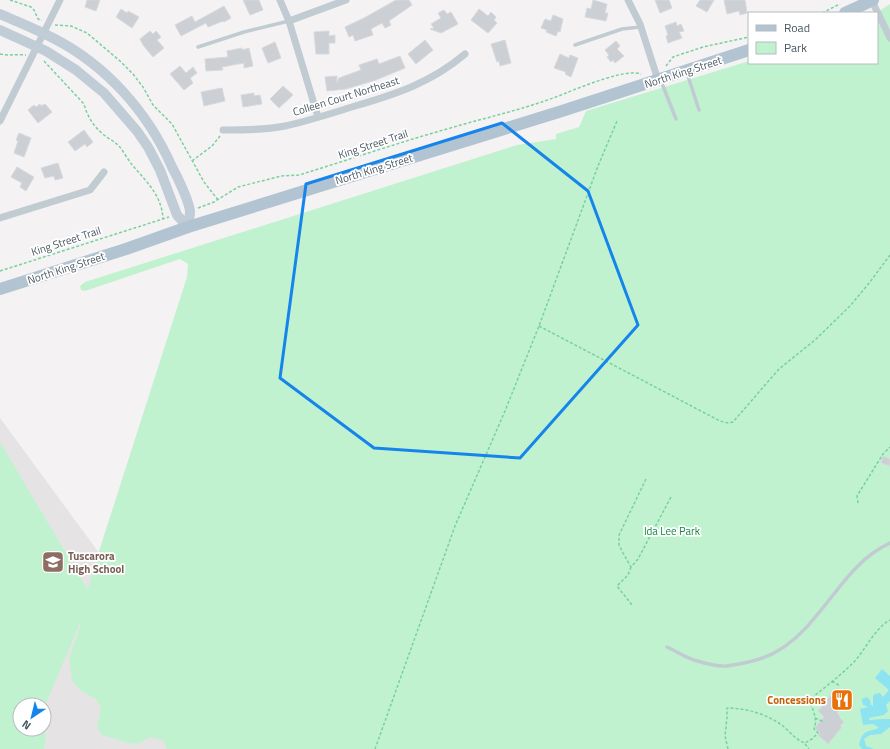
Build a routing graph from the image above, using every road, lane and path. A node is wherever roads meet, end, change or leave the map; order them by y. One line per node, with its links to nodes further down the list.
1 (60, 0): 14 (street)
2 (280, 0): 11 (street)
3 (346, 0): 11 (street)
4 (628, 0): 12 (street)
5 (872, 0): 6 (main road); 8 (street)
6 (844, 8): 7 (path)
7 (826, 12)
8 (878, 12)
9 (878, 13): 16 (street)
10 (0, 14): 14 (main road)
11 (289, 21): 19 (lane); 27 (street)
12 (640, 27): 17 (lane); 25 (street)
13 (0, 30): 18 (main road)
14 (44, 33): 18 (street); 34 (main road)
15 (748, 37): 25 (path)
16 (890, 38)
17 (575, 45)
18 (37, 47): 23 (street); 35 (main road)
19 (198, 47)
20 (748, 50): 24 (main road, North King Street)
21 (0, 54): 23 (path)
22 (465, 54): 27 (street, Colleen Court Northeast)
23 (32, 57): 29 (street); 37 (path)
24 (686, 71): 25 (main road, North King Street); 26 (lane)
25 (658, 77): 28 (lane); 34 (path, King Street Trail); 38 (main road, North King Street)
26 (699, 110)
27 (318, 117): 31 (street, Colleen Court Northeast)
28 (676, 119)
29 (0, 121)
30 (618, 121): 42 (path)
31 (224, 130): 32 (path)
32 (192, 161)
33 (104, 172): 36 (street)
34 (190, 211): 38 (main road)
35 (177, 215): 37 (path, King Street Trail); 38 (main road)
36 (0, 217)
37 (163, 219): 40 (path, King Street Trail)
38 (188, 227): 41 (main road, North King Street)
39 (890, 255): 42 (path)
40 (0, 272)
41 (0, 289)
42 (539, 326): 57 (path)
43 (890, 447): 46 (path)
44 (646, 479): 48 (path)
45 (671, 497): 48 (path)
46 (858, 503)
47 (890, 543): 51 (lane)
48 (632, 567): 49 (path)
49 (632, 605)
50 (890, 620): 52 (path)
51 (667, 647)
52 (832, 682): 53 (path); 54 (path)
53 (840, 686)
54 (816, 718): 55 (path); 56 (path)
55 (824, 722)
56 (805, 743): 58 (path); 59 (path)
57 (375, 749)
58 (728, 749)
59 (809, 749)

